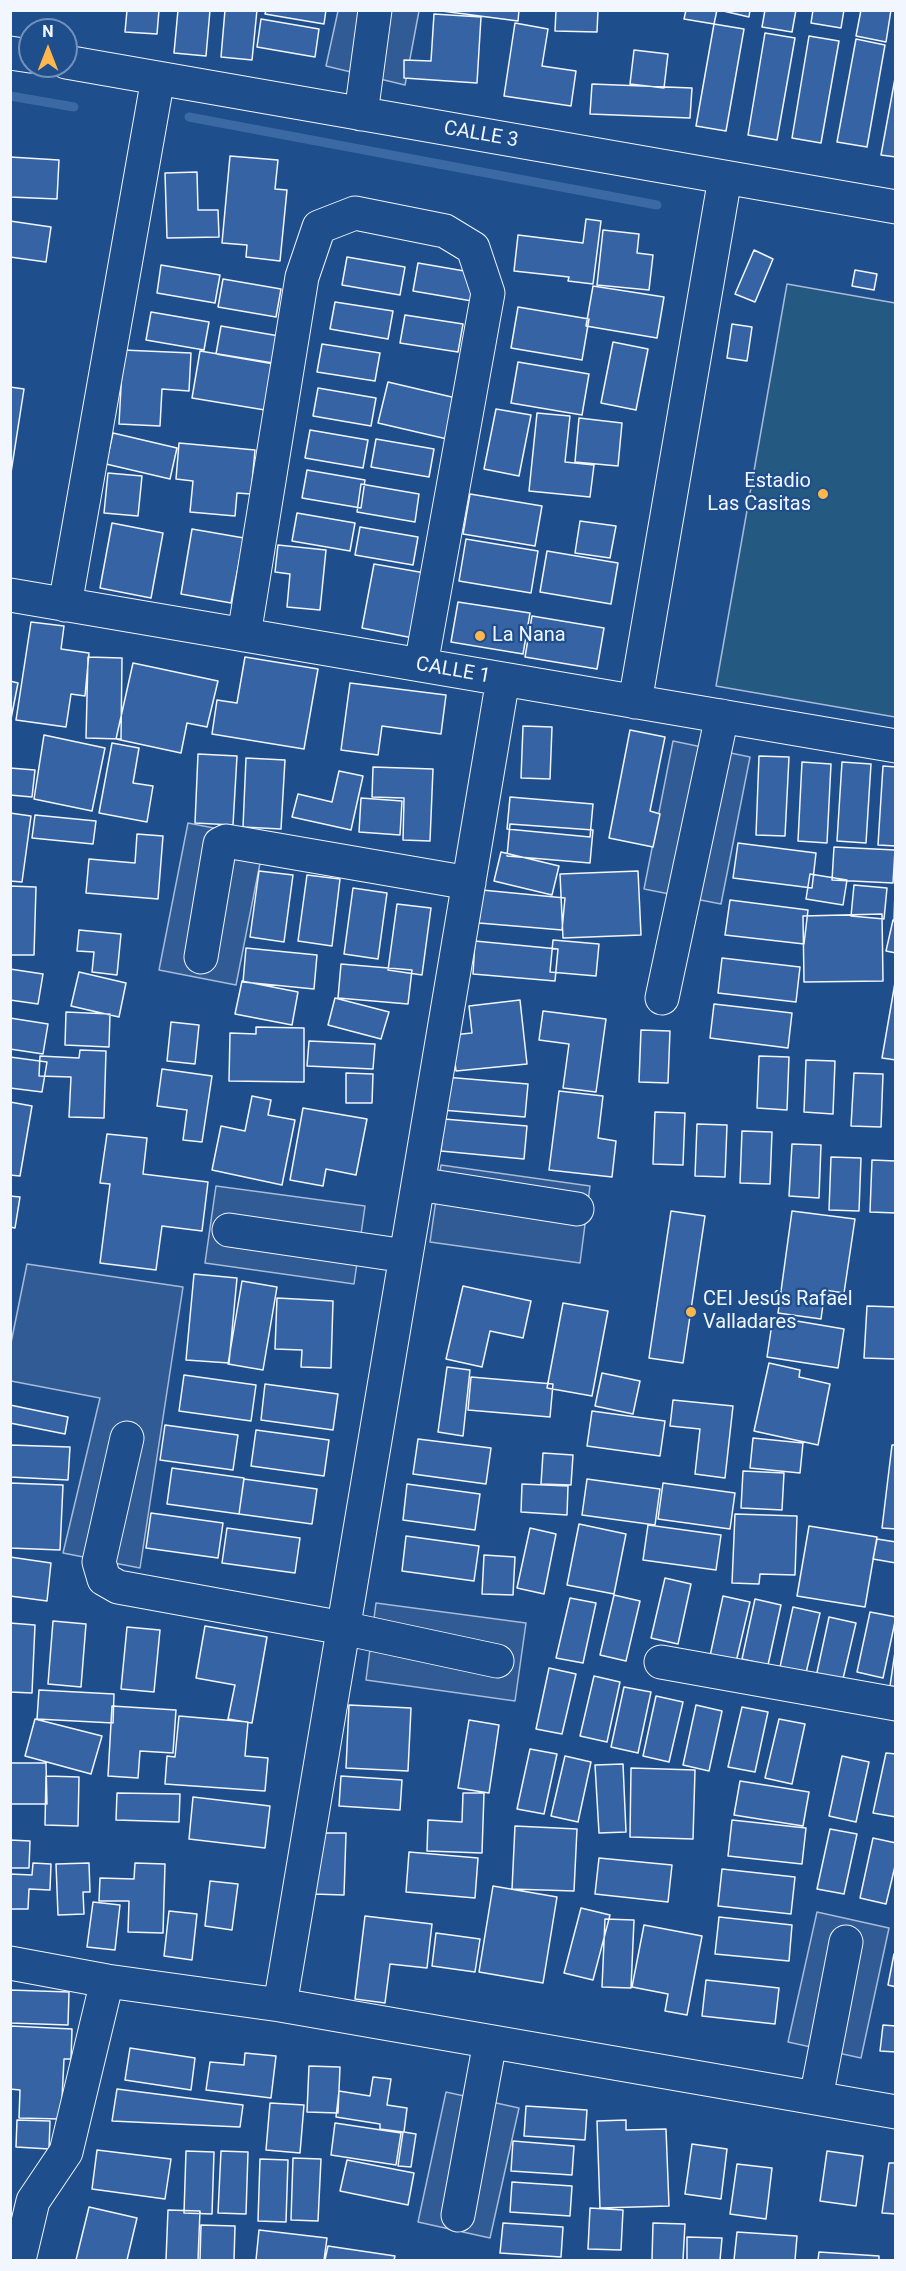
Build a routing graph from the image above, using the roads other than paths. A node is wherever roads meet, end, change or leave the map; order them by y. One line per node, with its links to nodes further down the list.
1 (375, 10): 4 (street)
2 (78, 64): 3 (street, CALLE 3)
3 (158, 78): 4 (street, CALLE 3); 8 (street)
4 (361, 114): 5 (street, CALLE 3)
5 (725, 178): 6 (street, CALLE 3); 12 (street)
6 (896, 207)
7 (10, 595): 8 (street, CALLE 1)
8 (65, 604): 9 (street, CALLE 1)
9 (244, 635): 10 (street, CALLE 1); 10 (street)
10 (421, 665): 11 (street, CALLE 1)
11 (503, 679): 12 (street, CALLE 1); 15 (street)
12 (635, 702): 13 (street, CALLE 1)
13 (722, 716): 14 (street, CALLE 1); 17 (street)
14 (896, 746)
15 (469, 883): 16 (street); 18 (street)
16 (201, 957)
17 (662, 998)
18 (418, 1184): 19 (street); 21 (street)
19 (577, 1209)
20 (230, 1230): 21 (street)
21 (406, 1256): 23 (street)
22 (127, 1438): 23 (street)
23 (343, 1628): 24 (street); 30 (street)
24 (497, 1661)
25 (661, 1662): 26 (street)
26 (896, 1704)
27 (846, 1942): 32 (street)
28 (10, 1963): 29 (street)
29 (107, 1981): 30 (street); 34 (street)
30 (280, 2005): 31 (street)
31 (490, 2042): 32 (street); 35 (street)
32 (816, 2098): 33 (street)
33 (896, 2112)
34 (22, 2200): 36 (street)
35 (458, 2215)
36 (19, 2260)

